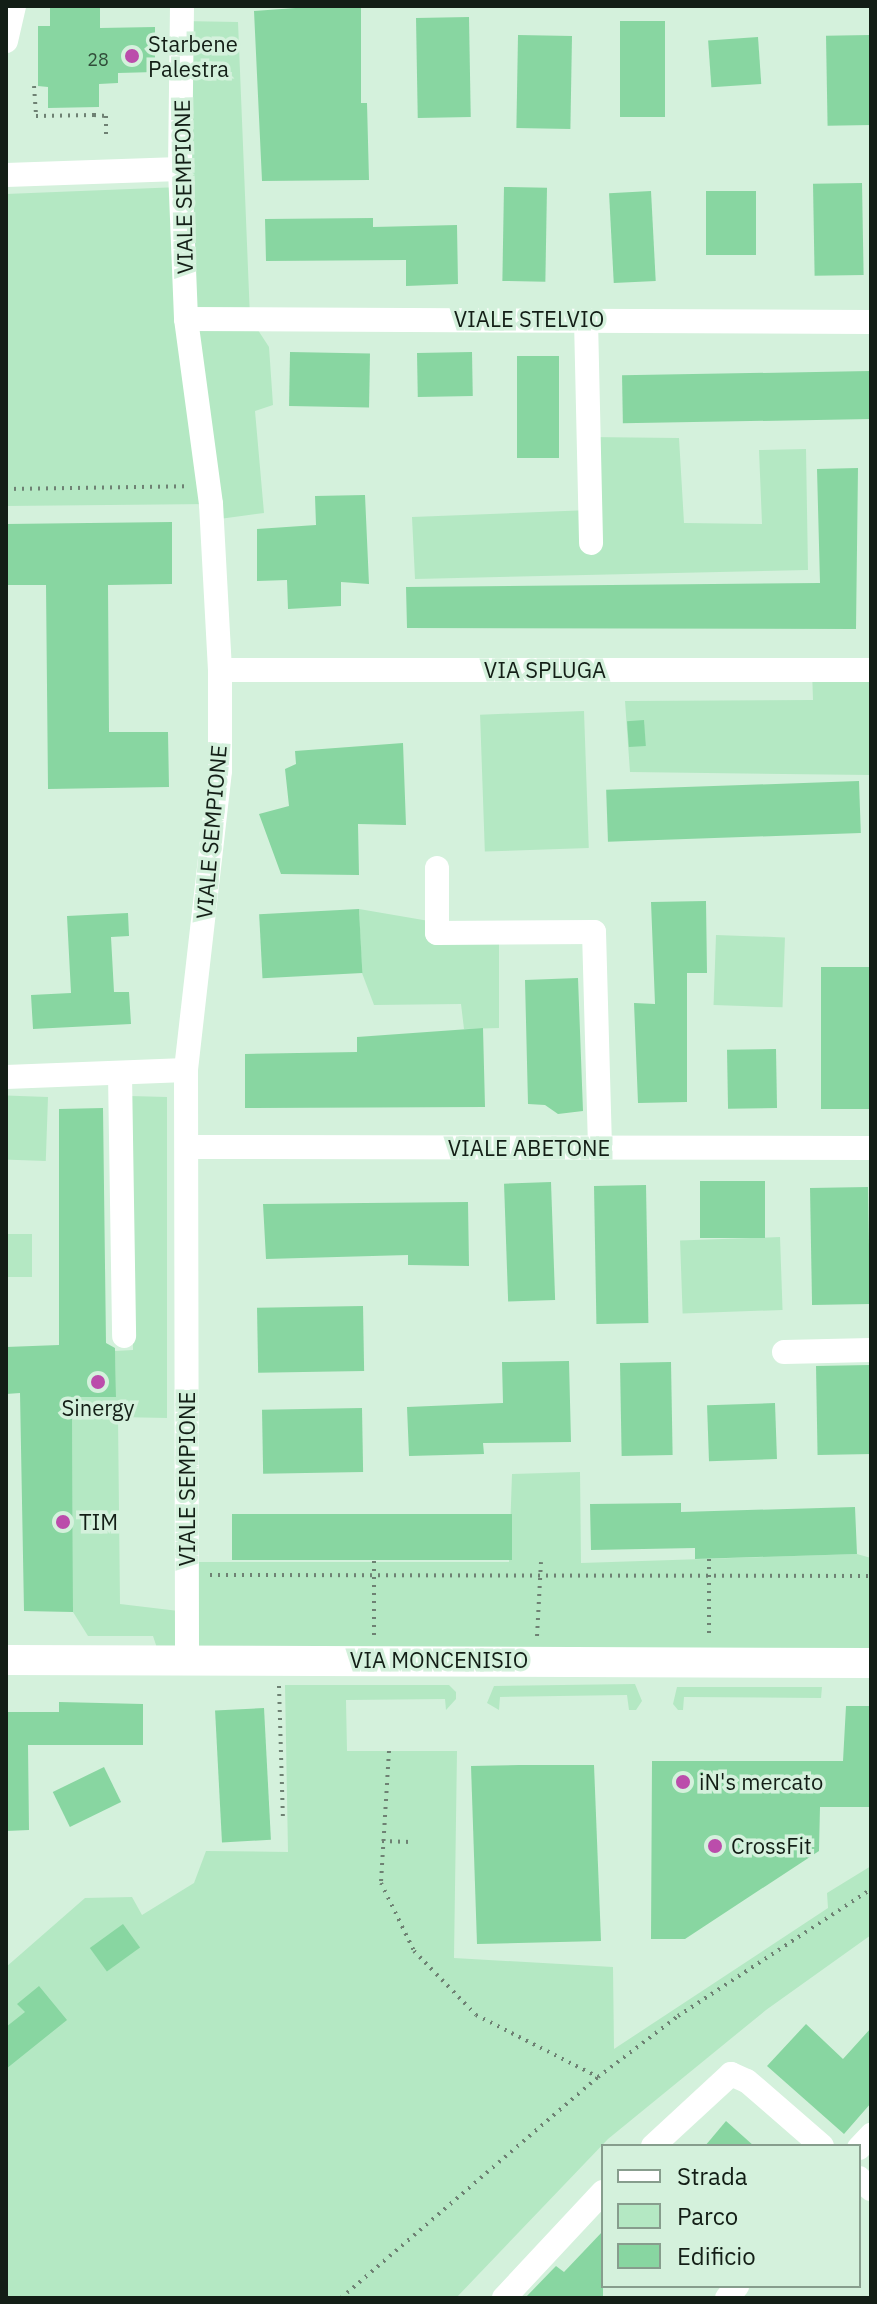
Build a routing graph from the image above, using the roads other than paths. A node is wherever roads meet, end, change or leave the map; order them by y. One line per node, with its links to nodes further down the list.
1 (14, 6): 3 (street)
2 (182, 6): 4 (street, VIALE SEMPIONE)
3 (6, 41)
4 (180, 169): 5 (street); 6 (street, VIALE SEMPIONE)
5 (6, 175)
6 (186, 319): 7 (street, VIALE STELVIO); 10 (street, VIALE SEMPIONE)
7 (586, 320): 8 (street, VIALE STELVIO); 9 (street)
8 (871, 322)
9 (591, 543)
10 (220, 670): 11 (street, VIA SPLUGA); 13 (street, VIALE SEMPIONE)
11 (871, 670)
12 (437, 868): 17 (street)
13 (186, 1070): 14 (street); 16 (street, VIALE SEMPIONE)
14 (120, 1074): 15 (street); 19 (street)
15 (6, 1077)
16 (187, 1147): 17 (street, VIALE ABETONE); 23 (street, VIALE SEMPIONE)
17 (600, 1148): 18 (street, VIALE ABETONE)
18 (871, 1148)
19 (124, 1336)
20 (871, 1350): 21 (street)
21 (784, 1352)
22 (6, 1660): 23 (main road, VIA MONCENISIO)
23 (187, 1660): 24 (main road, VIA MONCENISIO)
24 (871, 1663)
25 (655, 2144): 26 (street)
26 (820, 2144)
27 (601, 2194): 28 (street)
28 (504, 2298)

